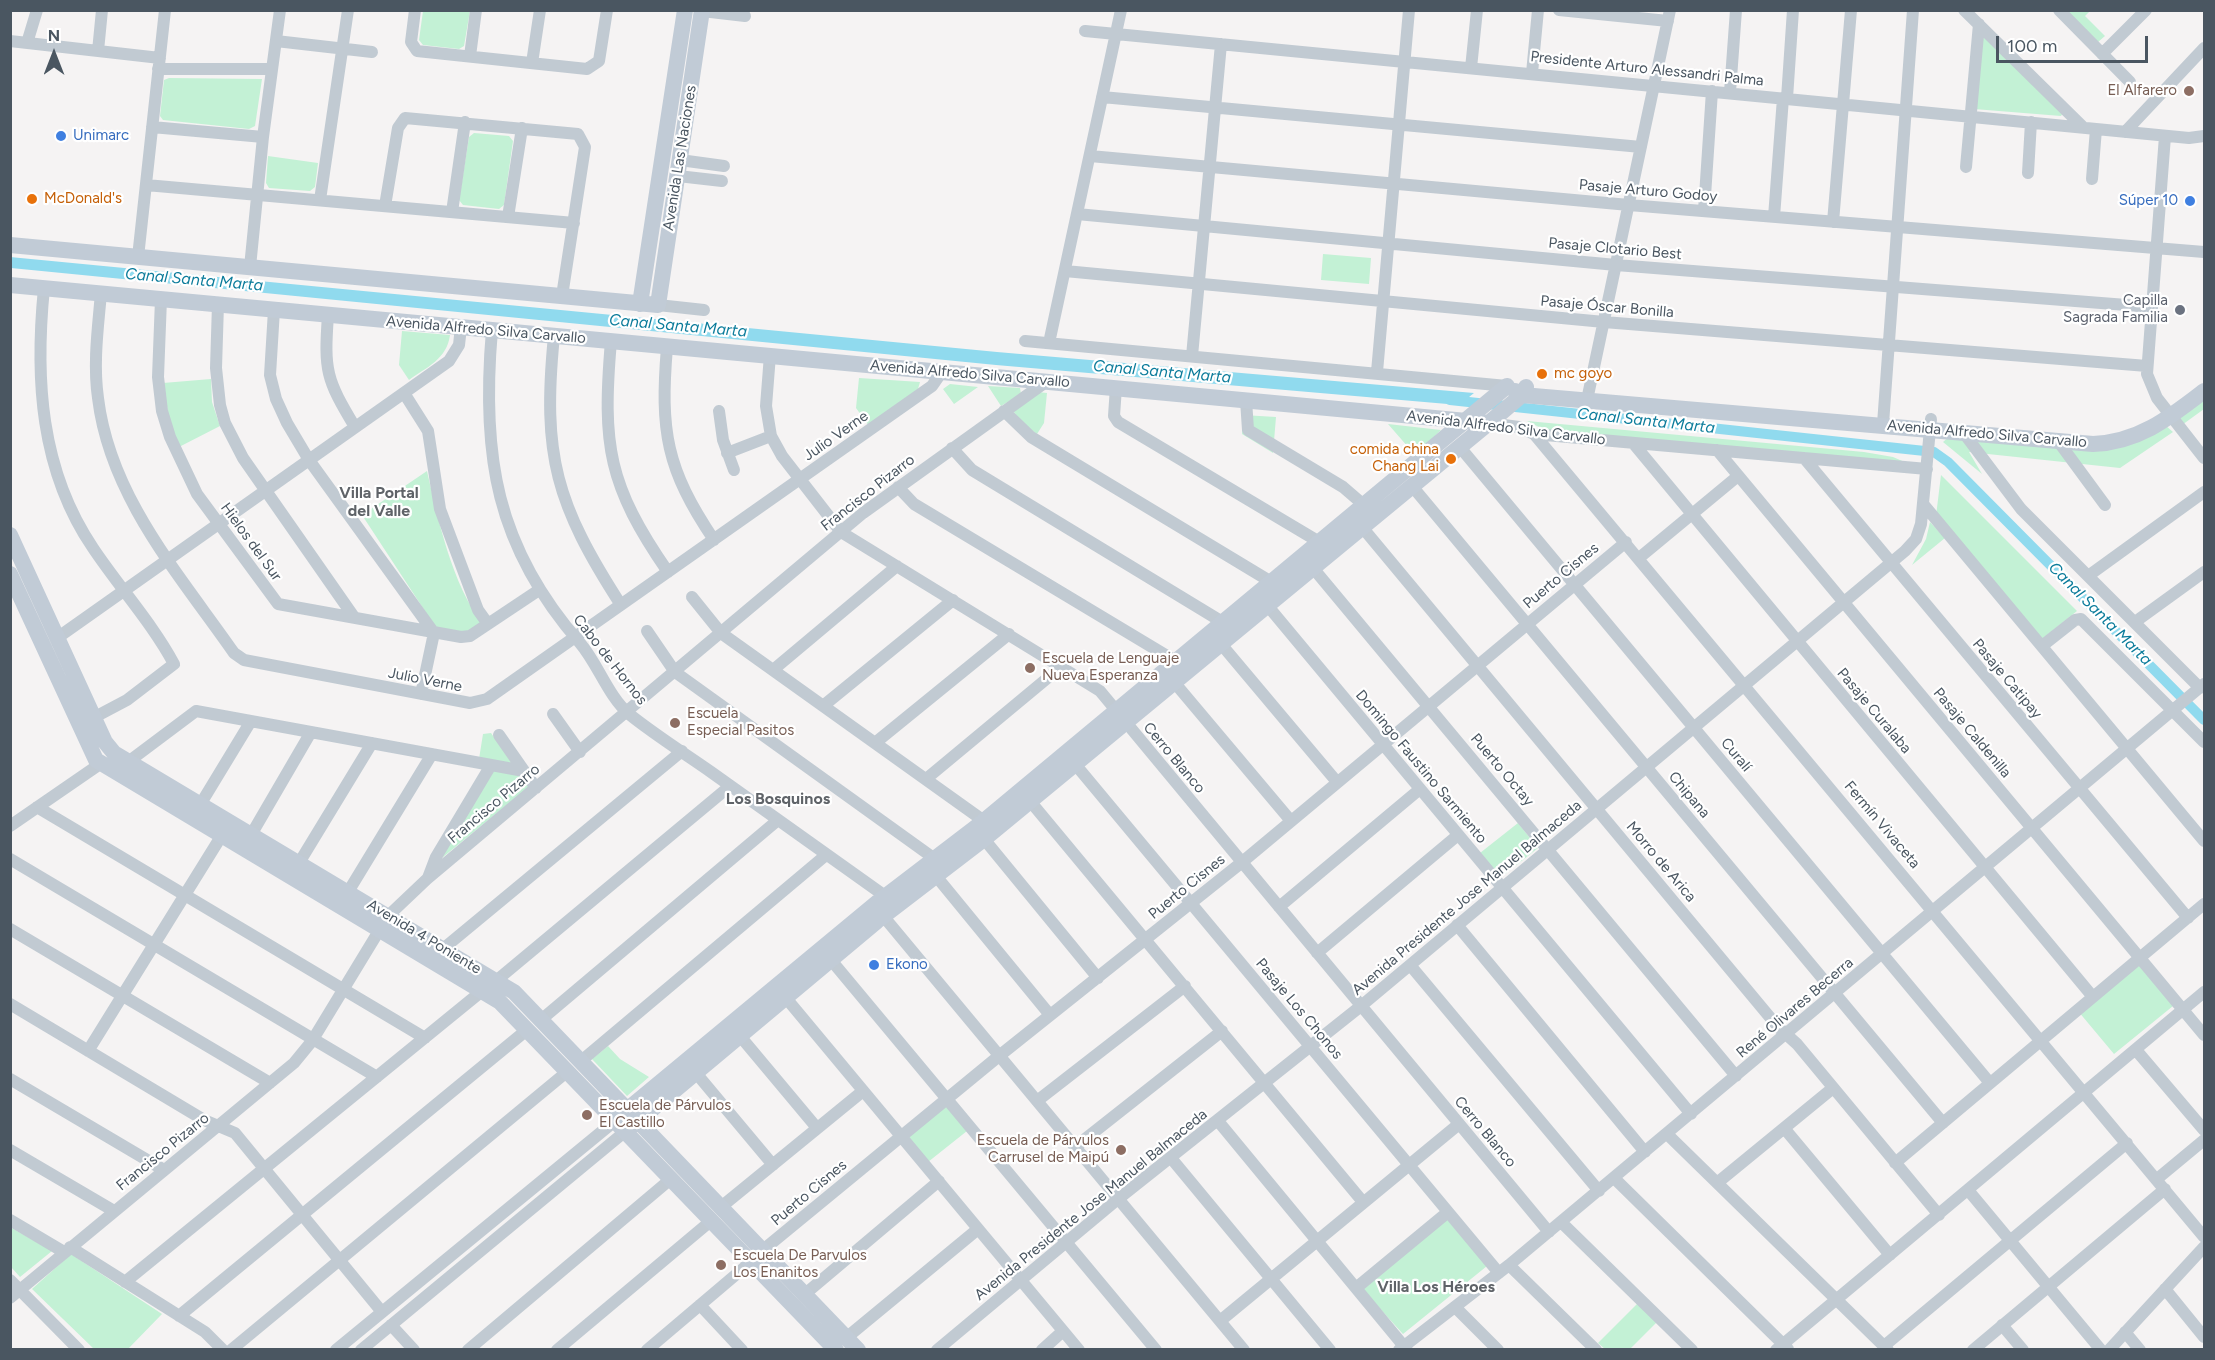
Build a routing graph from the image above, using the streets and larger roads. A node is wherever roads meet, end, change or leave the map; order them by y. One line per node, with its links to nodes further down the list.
1 (37, 10): 31 (street)
2 (102, 10): 35 (street)
3 (165, 10): 41 (street)
4 (280, 10): 30 (street)
5 (348, 10): 33 (street)
6 (416, 10): 38 (street)
7 (476, 10): 38 (street)
8 (540, 10): 40 (street)
9 (606, 10): 40 (street)
10 (685, 10): 106 (street, Avenida Las Naciones)
11 (1121, 10): 28 (street)
12 (1409, 10): 39 (street)
13 (1476, 10): 42 (street)
14 (1538, 10): 44 (street)
15 (1559, 10): 25 (street)
16 (1736, 10): 48 (street)
17 (1794, 10): 50 (street)
18 (1851, 10): 51 (street)
19 (1913, 10): 53 (street)
20 (1964, 10): 26 (street)
21 (2059, 10): 37 (street)
22 (2146, 10): 37 (street)
23 (702, 11): 24 (street); 70 (street, Avenida Las Naciones)
24 (745, 16)
25 (1669, 16): 46 (street)
26 (1979, 24): 54 (street); 60 (street)
27 (1085, 31): 28 (street, Presidente Arturo Alessandri Palma)
28 (1116, 34): 32 (street, Presidente Arturo Alessandri Palma); 49 (street)
29 (10, 41): 31 (street)
30 (276, 41): 33 (street); 43 (street)
31 (27, 43): 35 (street)
32 (1221, 44): 39 (street, Presidente Arturo Alessandri Palma); 52 (street)
33 (342, 48): 36 (street); 77 (street)
34 (2205, 48): 61 (street)
35 (98, 51): 41 (street)
36 (372, 51)
37 (2102, 54): 45 (street)
38 (470, 56): 40 (street)
39 (1405, 61): 42 (street, Presidente Arturo Alessandri Palma); 57 (street)
40 (532, 63)
41 (159, 64): 43 (street); 58 (street)
42 (1471, 68): 44 (street, Presidente Arturo Alessandri Palma)
43 (272, 69): 64 (street)
44 (1532, 73): 46 (street, Presidente Arturo Alessandri Palma)
45 (2130, 82)
46 (1654, 85): 47 (street, Presidente Arturo Alessandri Palma); 65 (street)
47 (1712, 91): 48 (street, Presidente Arturo Alessandri Palma); 80 (street)
48 (1730, 92): 50 (street, Presidente Arturo Alessandri Palma)
49 (1102, 98): 52 (street); 66 (street)
50 (1785, 98): 51 (street, Presidente Arturo Alessandri Palma); 84 (street)
51 (1843, 104): 53 (street, Presidente Arturo Alessandri Palma); 85 (street)
52 (1215, 108): 57 (street); 68 (street)
53 (1906, 110): 54 (street, Presidente Arturo Alessandri Palma); 88 (street)
54 (1970, 116): 56 (street, Presidente Arturo Alessandri Palma); 69 (street)
55 (465, 122): 59 (street); 79 (street); 81 (street)
56 (2031, 122): 60 (street, Presidente Arturo Alessandri Palma); 71 (street)
57 (1399, 125): 65 (street); 74 (street)
58 (152, 127): 64 (street); 75 (street)
59 (522, 128): 83 (street); 86 (street)
60 (2090, 129): 61 (street, Presidente Arturo Alessandri Palma); 72 (street)
61 (2125, 132): 62 (street, Presidente Arturo Alessandri Palma)
62 (2165, 136): 63 (street, Presidente Arturo Alessandri Palma); 91 (street)
63 (2205, 136)
64 (263, 137): 76 (street)
65 (1641, 147): 78 (street)
66 (1089, 156): 68 (street, Pasaje Arturo Godoy); 82 (street)
67 (724, 166): 70 (street)
68 (1210, 167): 74 (street, Pasaje Arturo Godoy); 87 (street)
69 (1966, 167)
70 (679, 168): 73 (street); 107 (street, Avenida Las Naciones)
71 (2028, 173)
72 (2092, 179)
73 (722, 181)
74 (1394, 183): 78 (street, Pasaje Arturo Godoy); 89 (street)
75 (146, 185): 76 (street); 93 (street)
76 (257, 194): 77 (street); 95 (street)
77 (320, 200): 79 (street)
78 (1629, 205): 80 (street, Pasaje Arturo Godoy); 94 (street)
79 (385, 206): 81 (street)
80 (1704, 211): 84 (street, Pasaje Arturo Godoy)
81 (452, 212): 83 (street)
82 (1077, 214): 87 (street, Pasaje Clotario Best); 96 (street)
83 (508, 217): 86 (street)
84 (1774, 217): 85 (street, Pasaje Arturo Godoy)
85 (1833, 222): 88 (street, Pasaje Arturo Godoy)
86 (574, 223): 102 (street)
87 (1204, 226): 89 (street, Pasaje Clotario Best); 97 (street)
88 (1897, 227): 91 (street, Pasaje Arturo Godoy); 99 (street)
89 (1389, 243): 94 (street, Pasaje Clotario Best); 104 (street)
90 (10, 245): 93 (street)
91 (2156, 248): 92 (street, Pasaje Arturo Godoy); 108 (street)
92 (2205, 252)
93 (138, 257): 95 (street)
94 (1616, 265): 99 (street, Pasaje Clotario Best); 112 (street)
95 (250, 267): 102 (street)
96 (1065, 272): 97 (street, Pasaje Óscar Bonilla); 118 (street)
97 (1199, 284): 104 (street, Pasaje Óscar Bonilla); 122 (street)
98 (10, 285): 100 (street, Avenida Alfredo Silva Carvallo)
99 (1893, 286): 108 (street, Pasaje Clotario Best); 119 (street)
100 (44, 288): 101 (street, Avenida Alfredo Silva Carvallo); 183 (street)
101 (101, 293): 103 (street, Avenida Alfredo Silva Carvallo); 173 (street, Julio Verne)
102 (562, 296): 106 (street)
103 (161, 299): 105 (street, Avenida Alfredo Silva Carvallo); 165 (street, Hielos del Sur)
104 (1383, 301): 112 (street, Pasaje Óscar Bonilla); 124 (street)
105 (218, 304): 109 (street, Avenida Alfredo Silva Carvallo); 159 (street)
106 (640, 304): 107 (street)
107 (658, 306): 110 (street)
108 (2152, 307): 123 (street)
109 (274, 310): 111 (street, Avenida Alfredo Silva Carvallo); 152 (street)
110 (704, 310)
111 (328, 315): 113 (street, Avenida Alfredo Silva Carvallo); 139 (street)
112 (1604, 322): 119 (street, Pasaje Óscar Bonilla); 132 (street)
113 (461, 327): 114 (street, Avenida Alfredo Silva Carvallo); 131 (street)
114 (492, 330): 115 (street, Avenida Alfredo Silva Carvallo); 184 (street, Cabo de Hornos)
115 (554, 336): 116 (street, Avenida Alfredo Silva Carvallo); 189 (street)
116 (611, 341): 120 (street, Avenida Alfredo Silva Carvallo); 177 (street)
117 (1025, 341): 118 (street, Avenida Alfredo Silva Carvallo)
118 (1049, 343): 122 (street, Avenida Alfredo Silva Carvallo)
119 (1888, 345): 123 (street, Pasaje Óscar Bonilla); 138 (street)
120 (667, 347): 121 (street, Avenida Alfredo Silva Carvallo); 169 (street)
121 (770, 355): 125 (street, Avenida Alfredo Silva Carvallo); 143 (street, Cerro Blanco)
122 (1192, 356): 124 (street, Avenida Alfredo Silva Carvallo)
123 (2147, 366): 136 (street)
124 (1377, 372): 130 (street, Avenida Alfredo Silva Carvallo)
125 (940, 373): 127 (street, Avenida Alfredo Silva Carvallo); 156 (street, Julio Verne)
126 (2205, 379): 136 (street, Avenida Alfredo Silva Carvallo)
127 (1047, 381): 128 (street, Avenida Alfredo Silva Carvallo); 135 (street, Francisco Pizarro)
128 (1116, 387): 133 (street, Avenida Alfredo Silva Carvallo); 171 (street)
129 (2205, 391): 136 (street, Avenida Alfredo Silva Carvallo)
130 (1513, 392): 132 (street, Avenida Alfredo Silva Carvallo); 137 (street)
131 (404, 393): 139 (street); 194 (street)
132 (1588, 396): 138 (street, Avenida Alfredo Silva Carvallo)
133 (1246, 400): 137 (street, Avenida Alfredo Silva Carvallo); 163 (street)
134 (719, 411): 149 (street)
135 (1004, 411): 147 (street, Francisco Pizarro); 181 (street)
136 (2168, 412): 140 (street, Avenida Alfredo Silva Carvallo); 144 (street, Avenida Alfredo Silva Carvallo); 151 (street)
137 (1481, 418): 142 (street, Avenida Alfredo Silva Carvallo); 146 (street); 163 (street)
138 (1883, 419): 140 (street, Avenida Alfredo Silva Carvallo)
139 (355, 427): 152 (street)
140 (1930, 428): 141 (street, Avenida Alfredo Silva Carvallo); 153 (street, Avenida Presidente Jose Manuel Balmaceda)
141 (1963, 432): 144 (street, Avenida Alfredo Silva Carvallo); 180 (street)
142 (1534, 434): 145 (street, Avenida Alfredo Silva Carvallo); 170 (street, Fermín Vivaceta)
143 (771, 436): 149 (street); 156 (street, Cerro Blanco)
144 (2058, 441): 162 (street)
145 (1633, 443): 148 (street, Avenida Alfredo Silva Carvallo); 164 (street, Pasaje Curalaba)
146 (1460, 446): 157 (street); 182 (street, Curalí)
147 (952, 448): 158 (street, Francisco Pizarro); 193 (street)
148 (1717, 450): 150 (street, Avenida Alfredo Silva Carvallo); 155 (street, Pasaje Caldenilla)
149 (727, 453): 154 (street)
150 (1804, 458): 153 (street, Avenida Alfredo Silva Carvallo); 174 (street, Pasaje Catipay)
151 (2205, 458)
152 (309, 460): 159 (street); 197 (street)
153 (1927, 466): 161 (street, Avenida Presidente Jose Manuel Balmaceda)
154 (734, 470)
155 (1738, 476): 164 (street); 188 (street, Pasaje Caldenilla)
156 (800, 480): 167 (street, Cerro Blanco); 169 (street, Julio Verne)
157 (1412, 486): 166 (street); 195 (street, Chipana)
158 (898, 487): 167 (street, Francisco Pizarro); 205 (street)
159 (265, 491): 165 (street); 191 (street)
160 (2205, 492): 180 (street)
161 (1924, 505): 174 (street, Avenida Presidente Jose Manuel Balmaceda); 204 (street)
162 (2105, 505)
163 (1365, 506): 171 (street)
164 (1691, 514): 172 (street); 202 (street, Pasaje Curalaba)
165 (219, 524): 173 (street); 191 (street, Hielos del Sur)
166 (1362, 527): 176 (street); 206 (street, Morro de Arica)
167 (841, 532): 175 (street, Cerro Blanco); 198 (street, Francisco Pizarro)
168 (10, 535): 200 (street, Avenida 4 Poniente)
169 (714, 540): 177 (street, Julio Verne)
170 (1626, 542): 172 (street, Fermín Vivaceta); 182 (street, Puerto Cisnes)
171 (1321, 543): 181 (street)
172 (1640, 558): 211 (street, Fermín Vivaceta)
173 (169, 559): 183 (street); 213 (street, Julio Verne)
174 (1891, 562): 188 (street, Avenida Presidente Jose Manuel Balmaceda); 244 (street, Pasaje Catipay)
175 (897, 566): 187 (street, Cerro Blanco); 208 (street)
176 (1313, 568): 190 (street); 215 (street, Puerto Octay)
177 (668, 572): 189 (street, Julio Verne)
178 (2205, 572): 192 (street)
179 (11, 575): 185 (street, Avenida 4 Poniente)
180 (2088, 576): 192 (street)
181 (1273, 583): 193 (street)
182 (1575, 584): 195 (street, Puerto Cisnes); 222 (street, Curalí)
183 (124, 590): 200 (street); 220 (street)
184 (539, 591): 194 (street, Hielos del Sur); 201 (street, Cabo de Hornos)
185 (15, 594): 234 (street, Avenida 4 Poniente)
186 (692, 597): 198 (street)
187 (953, 600): 199 (street, Cerro Blanco); 214 (street)
188 (1843, 602): 202 (street, Avenida Presidente Jose Manuel Balmaceda); 253 (street, Pasaje Caldenilla)
189 (621, 605): 201 (street, Julio Verne)
190 (1267, 605): 203 (street); 228 (street, Domingo Faustino Sarmiento)
191 (354, 617): 197 (street, Hielos del Sur)
192 (2135, 622): 212 (street)
193 (1224, 623): 205 (street)
194 (488, 624): 197 (street, Hielos del Sur)
195 (1527, 624): 206 (street, Puerto Cisnes); 237 (street, Chipana)
196 (647, 631): 209 (street)
197 (434, 633): 213 (street)
198 (721, 633): 208 (street); 209 (street, Francisco Pizarro)
199 (1008, 634): 207 (street, Cerro Blanco); 227 (street)
200 (57, 638): 220 (street, Avenida 4 Poniente)
201 (574, 638): 213 (street, Julio Verne); 217 (street, Cabo de Hornos)
202 (1797, 641): 211 (street, Avenida Presidente Jose Manuel Balmaceda); 265 (street, Pasaje Curalaba)
203 (1221, 644): 210 (street); 240 (street)
204 (2042, 646): 216 (street); 229 (street)
205 (1177, 662): 219 (street)
206 (1477, 665): 215 (street, Puerto Cisnes); 248 (street, Morro de Arica)
207 (1062, 666): 219 (street, Cerro Blanco); 239 (street)
208 (773, 670): 214 (street)
209 (675, 672): 217 (street, Francisco Pizarro); 262 (street)
210 (1174, 682): 219 (street); 251 (street)
211 (1745, 684): 222 (street, Avenida Presidente Jose Manuel Balmaceda); 275 (street, Fermín Vivaceta)
212 (2200, 688): 216 (street, René Olivares Becerra)
213 (421, 694)
214 (823, 706): 227 (street)
215 (1428, 706): 228 (street, Puerto Cisnes); 259 (street, Puerto Octay)
216 (2175, 710): 225 (street); 229 (street, René Olivares Becerra)
217 (628, 712): 230 (street, Cabo de Hornos); 231 (street, Francisco Pizarro)
218 (554, 714): 231 (street)
219 (1121, 716): 235 (street); 250 (street); 263 (street, Cerro Blanco)
220 (93, 718): 233 (street, Avenida 4 Poniente)
221 (251, 721): 223 (street); 233 (street); 246 (street)
222 (1694, 727): 237 (street, Avenida Presidente Jose Manuel Balmaceda); 285 (street, Curalí)
223 (311, 732): 226 (street); 255 (street)
224 (499, 735): 238 (street)
225 (2205, 742)
226 (372, 743): 232 (street); 264 (street)
227 (875, 743): 239 (street)
228 (1383, 744): 240 (street, Puerto Cisnes); 243 (street, Domingo Faustino Sarmiento)
229 (2128, 749): 244 (street, René Olivares Becerra); 258 (street)
230 (682, 751): 241 (street, Cabo de Hornos); 283 (street)
231 (580, 752): 242 (street, Francisco Pizarro)
232 (432, 754): 236 (street); 269 (street)
233 (128, 762): 246 (street, Avenida 4 Poniente)
234 (100, 764): 247 (street); 254 (street, Avenida 4 Poniente)
235 (1075, 764): 245 (street); 272 (street, Pasaje Los Chonos)
236 (491, 765): 238 (street); 267 (street)
237 (1646, 767): 248 (street, Avenida Presidente Jose Manuel Balmaceda); 295 (street, Chipana)
238 (524, 771): 242 (street)
239 (926, 779): 250 (street)
240 (1337, 782): 251 (street, Puerto Cisnes)
241 (730, 786): 249 (street, Cabo de Hornos); 290 (street)
242 (536, 788): 267 (street, Francisco Pizarro)
243 (1420, 789): 256 (street, Domingo Faustino Sarmiento); 274 (street)
244 (2080, 790): 253 (street, René Olivares Becerra); 277 (street, Pasaje Catipay)
245 (1030, 801): 257 (street); 281 (street)
246 (200, 805): 255 (street, Avenida 4 Poniente)
247 (37, 807): 252 (street); 270 (street)
248 (1596, 809): 259 (street, Avenida Presidente Jose Manuel Balmaceda); 305 (street, Morro de Arica)
249 (778, 820): 260 (street, Cabo de Hornos); 303 (street)
250 (984, 821): 262 (street)
251 (1291, 821): 263 (street, Puerto Cisnes)
252 (10, 826)
253 (2032, 829): 265 (street, René Olivares Becerra); 286 (street, Pasaje Caldenilla)
254 (222, 835): 270 (street); 278 (street, Avenida 4 Poniente)
255 (250, 835): 264 (street, Avenida 4 Poniente)
256 (1458, 835): 268 (street, Domingo Faustino Sarmiento); 284 (street)
257 (984, 839): 266 (street); 289 (street)
258 (2205, 841)
259 (1548, 849): 268 (street, Avenida Presidente Jose Manuel Balmaceda); 317 (street, Puerto Octay)
260 (826, 855): 271 (street, Cabo de Hornos); 315 (street)
261 (10, 859): 282 (street)
262 (935, 859): 271 (street)
263 (1241, 862): 272 (street, Puerto Cisnes); 274 (street, Cerro Blanco)
264 (299, 863): 269 (street, Avenida 4 Poniente)
265 (1986, 868): 275 (street, René Olivares Becerra); 297 (street, Pasaje Curalaba)
266 (936, 876): 276 (street); 302 (street)
267 (427, 879): 278 (street, Francisco Pizarro)
268 (1503, 887): 279 (street, Avenida Presidente Jose Manuel Balmaceda); 328 (street, Domingo Faustino Sarmiento)
269 (348, 892): 278 (street, Avenida 4 Poniente)
270 (185, 895): 282 (street); 292 (street)
271 (885, 896): 329 (street)
272 (1191, 903): 281 (street, Puerto Cisnes); 311 (street, Pasaje Los Chonos)
273 (2205, 904): 277 (street)
274 (1279, 907): 284 (street, Cerro Blanco)
275 (1935, 911): 285 (street, René Olivares Becerra); 309 (street, Fermín Vivaceta)
276 (884, 916): 287 (street); 314 (street)
277 (2187, 918): 286 (street)
278 (384, 923): 283 (street, Avenida 4 Poniente); 292 (street, Francisco Pizarro); 293 (street, Avenida 4 Poniente)
279 (1457, 925): 288 (street, Avenida Presidente Jose Manuel Balmaceda); 343 (street)
280 (10, 929): 296 (street)
281 (1146, 940): 289 (street, Puerto Cisnes); 291 (street)
282 (154, 945): 296 (street); 310 (street)
283 (444, 948): 290 (street, Avenida 4 Poniente)
284 (1317, 953): 300 (street, Cerro Blanco)
285 (1883, 954): 295 (street, René Olivares Becerra); 321 (street, Curalí)
286 (2140, 958): 297 (street); 301 (street, Pasaje Caldenilla)
287 (831, 960): 298 (street); 326 (street)
288 (1410, 965): 300 (street, Avenida Presidente Jose Manuel Balmaceda); 357 (street)
289 (1098, 978): 302 (street, Puerto Cisnes)
290 (497, 980): 303 (street, Avenida 4 Poniente)
291 (1185, 986): 304 (street); 327 (street)
292 (343, 989): 308 (street); 310 (street, Francisco Pizarro)
293 (482, 991): 303 (street, Avenida 4 Poniente); 308 (street)
294 (2205, 992): 301 (street)
295 (1835, 993): 305 (street, René Olivares Becerra); 331 (street, Chipana)
296 (122, 996): 313 (street); 320 (street)
297 (2093, 997): 309 (street)
298 (786, 998): 307 (street); 324 (street)
299 (10, 1004): 313 (street)
300 (1361, 1006): 311 (street, Avenida Presidente Jose Manuel Balmaceda); 332 (street, Cerro Blanco)
301 (2183, 1010): 306 (street, Pasaje Caldenilla); 312 (street)
302 (1050, 1015): 314 (street, Puerto Cisnes)
303 (535, 1024): 315 (street, Avenida 4 Poniente); 363 (street)
304 (1222, 1031): 322 (street); 341 (street)
305 (1785, 1035): 317 (street, René Olivares Becerra); 323 (street, Morro de Arica)
306 (2205, 1035)
307 (740, 1036): 316 (street); 334 (street)
308 (425, 1038): 318 (street)
309 (2042, 1040): 321 (street); 325 (street, Fermín Vivaceta)
310 (312, 1041): 318 (street); 320 (street, Francisco Pizarro)
311 (1311, 1047): 322 (street, Avenida Presidente Jose Manuel Balmaceda); 347 (street, Pasaje Los Chonos)
312 (2136, 1050): 325 (street); 336 (street)
313 (88, 1051): 333 (street)
314 (999, 1056): 326 (street, Puerto Cisnes); 327 (street)
315 (575, 1066): 329 (street, Avenida 4 Poniente); 377 (street)
316 (696, 1073): 329 (street); 346 (street)
317 (1736, 1076): 328 (street, René Olivares Becerra)
318 (377, 1077): 348 (street)
319 (10, 1079): 349 (street)
320 (270, 1083): 333 (street, Francisco Pizarro)
321 (1990, 1083): 331 (street)
322 (1265, 1085): 330 (street, Avenida Presidente Jose Manuel Balmaceda); 359 (street)
323 (1833, 1088): 335 (street); 345 (street, Morro de Arica)
324 (863, 1090): 334 (street); 338 (street)
325 (2085, 1092): 340 (street, Fermín Vivaceta); 356 (street)
326 (947, 1098): 338 (street, Puerto Cisnes); 372 (street)
327 (1037, 1101): 341 (street)
328 (1690, 1114): 337 (street, René Olivares Becerra)
329 (627, 1120): 350 (street, Avenida 4 Poniente); 362 (street, Avenida 4 Poniente); 390 (street); 393 (street)
330 (1218, 1121): 344 (street, Avenida Presidente Jose Manuel Balmaceda); 370 (street)
331 (1943, 1123): 345 (street)
332 (1459, 1124): 347 (street); 368 (street, Cerro Blanco)
333 (219, 1126): 348 (street); 349 (street, Francisco Pizarro)
334 (817, 1128): 346 (street)
335 (1784, 1128): 354 (street); 375 (street)
336 (2205, 1130)
337 (1667, 1134): 343 (street, René Olivares Becerra); 354 (street)
338 (901, 1136): 353 (street); 376 (street, Puerto Cisnes)
339 (2205, 1140): 352 (street)
340 (2127, 1143): 352 (street, Fermín Vivaceta); 371 (street)
341 (1075, 1147): 358 (street)
342 (10, 1150): 360 (street)
343 (1645, 1152): 351 (street, René Olivares Becerra)
344 (1171, 1158): 358 (street, Avenida Presidente Jose Manuel Balmaceda); 379 (street)
345 (1895, 1163): 364 (street, Morro de Arica)
346 (773, 1165): 362 (street)
347 (1409, 1165): 359 (street); 361 (street, Pasaje Los Chonos)
348 (265, 1168): 363 (street); 381 (street)
349 (164, 1170): 360 (street, Francisco Pizarro)
350 (672, 1178): 362 (street, Avenida 4 Poniente); 409 (street)
351 (1614, 1178): 357 (street, René Olivares Becerra); 401 (street)
352 (2157, 1179): 355 (street, Fermín Vivaceta)
353 (939, 1181): 367 (street); 386 (street)
354 (1717, 1183): 387 (street)
355 (2165, 1189): 369 (street, Fermín Vivaceta); 382 (street)
356 (1968, 1190): 364 (street); 371 (street)
357 (1599, 1191): 366 (street, René Olivares Becerra)
358 (1118, 1199): 372 (street, Avenida Presidente Jose Manuel Balmaceda); 392 (street)
359 (1363, 1202): 370 (street)
360 (114, 1211): 374 (street, Francisco Pizarro)
361 (1449, 1212): 378 (street, Pasaje Los Chonos); 383 (street)
362 (717, 1213): 376 (street, Avenida 4 Poniente); 410 (street)
363 (302, 1214): 377 (street); 391 (street)
364 (1939, 1215): 375 (street)
365 (10, 1220): 374 (street)
366 (1561, 1222): 368 (street, René Olivares Becerra); 420 (street)
367 (978, 1229): 380 (street); 398 (street)
368 (1549, 1232): 378 (street, René Olivares Becerra)
369 (2205, 1237)
370 (1317, 1241): 379 (street); 383 (street)
371 (2010, 1241): 382 (street); 402 (street)
372 (1067, 1242): 380 (street, Avenida Presidente Jose Manuel Balmaceda); 415 (street)
373 (2205, 1247): 385 (street)
374 (67, 1250): 381 (street); 384 (street, Francisco Pizarro)
375 (1890, 1255): 387 (street)
376 (757, 1256): 386 (street, Avenida 4 Poniente); 388 (street, Puerto Cisnes); 398 (street, Avenida 4 Poniente)
377 (339, 1260): 390 (street); 405 (street)
378 (1504, 1269): 389 (street, René Olivares Becerra); 419 (street, Pasaje Los Chonos)
379 (1270, 1279): 392 (street); 417 (street)
380 (1021, 1280): 395 (street); 412 (street, Avenida Presidente Jose Manuel Balmaceda)
381 (125, 1282): 391 (street)
382 (2048, 1287): 394 (street); 423 (street)
383 (1356, 1288): 400 (street)
384 (13, 1289): 403 (street)
385 (2165, 1289): 396 (street); 397 (street)
386 (804, 1294): 398 (street, Avenida 4 Poniente)
387 (1837, 1300): 401 (street); 402 (street)
388 (700, 1305): 399 (street, Puerto Cisnes); 411 (street)
389 (1455, 1307): 400 (street, René Olivares Becerra); 418 (street)
390 (382, 1312): 406 (street)
391 (179, 1316): 404 (street)
392 (1220, 1321): 416 (street)
393 (391, 1325): 407 (street); 408 (street)
394 (2002, 1325): 421 (street); 422 (street)
395 (1063, 1331): 413 (street); 414 (street)
396 (2125, 1332): 424 (street); 425 (street)
397 (2205, 1337)
398 (847, 1346)
399 (655, 1347)
400 (1404, 1348)
401 (1783, 1348)
402 (1886, 1348)
403 (79, 1350)
404 (223, 1350)
405 (231, 1350)
406 (336, 1350)
407 (361, 1350)
408 (414, 1350)
409 (468, 1350)
410 (557, 1350)
411 (742, 1350)
412 (937, 1350)
413 (1042, 1350)
414 (1078, 1350)
415 (1156, 1350)
416 (1244, 1350)
417 (1330, 1350)
418 (1498, 1350)
419 (1596, 1350)
420 (1692, 1350)
421 (1973, 1350)
422 (2023, 1350)
423 (2101, 1350)
424 (2109, 1350)
425 (2139, 1350)

